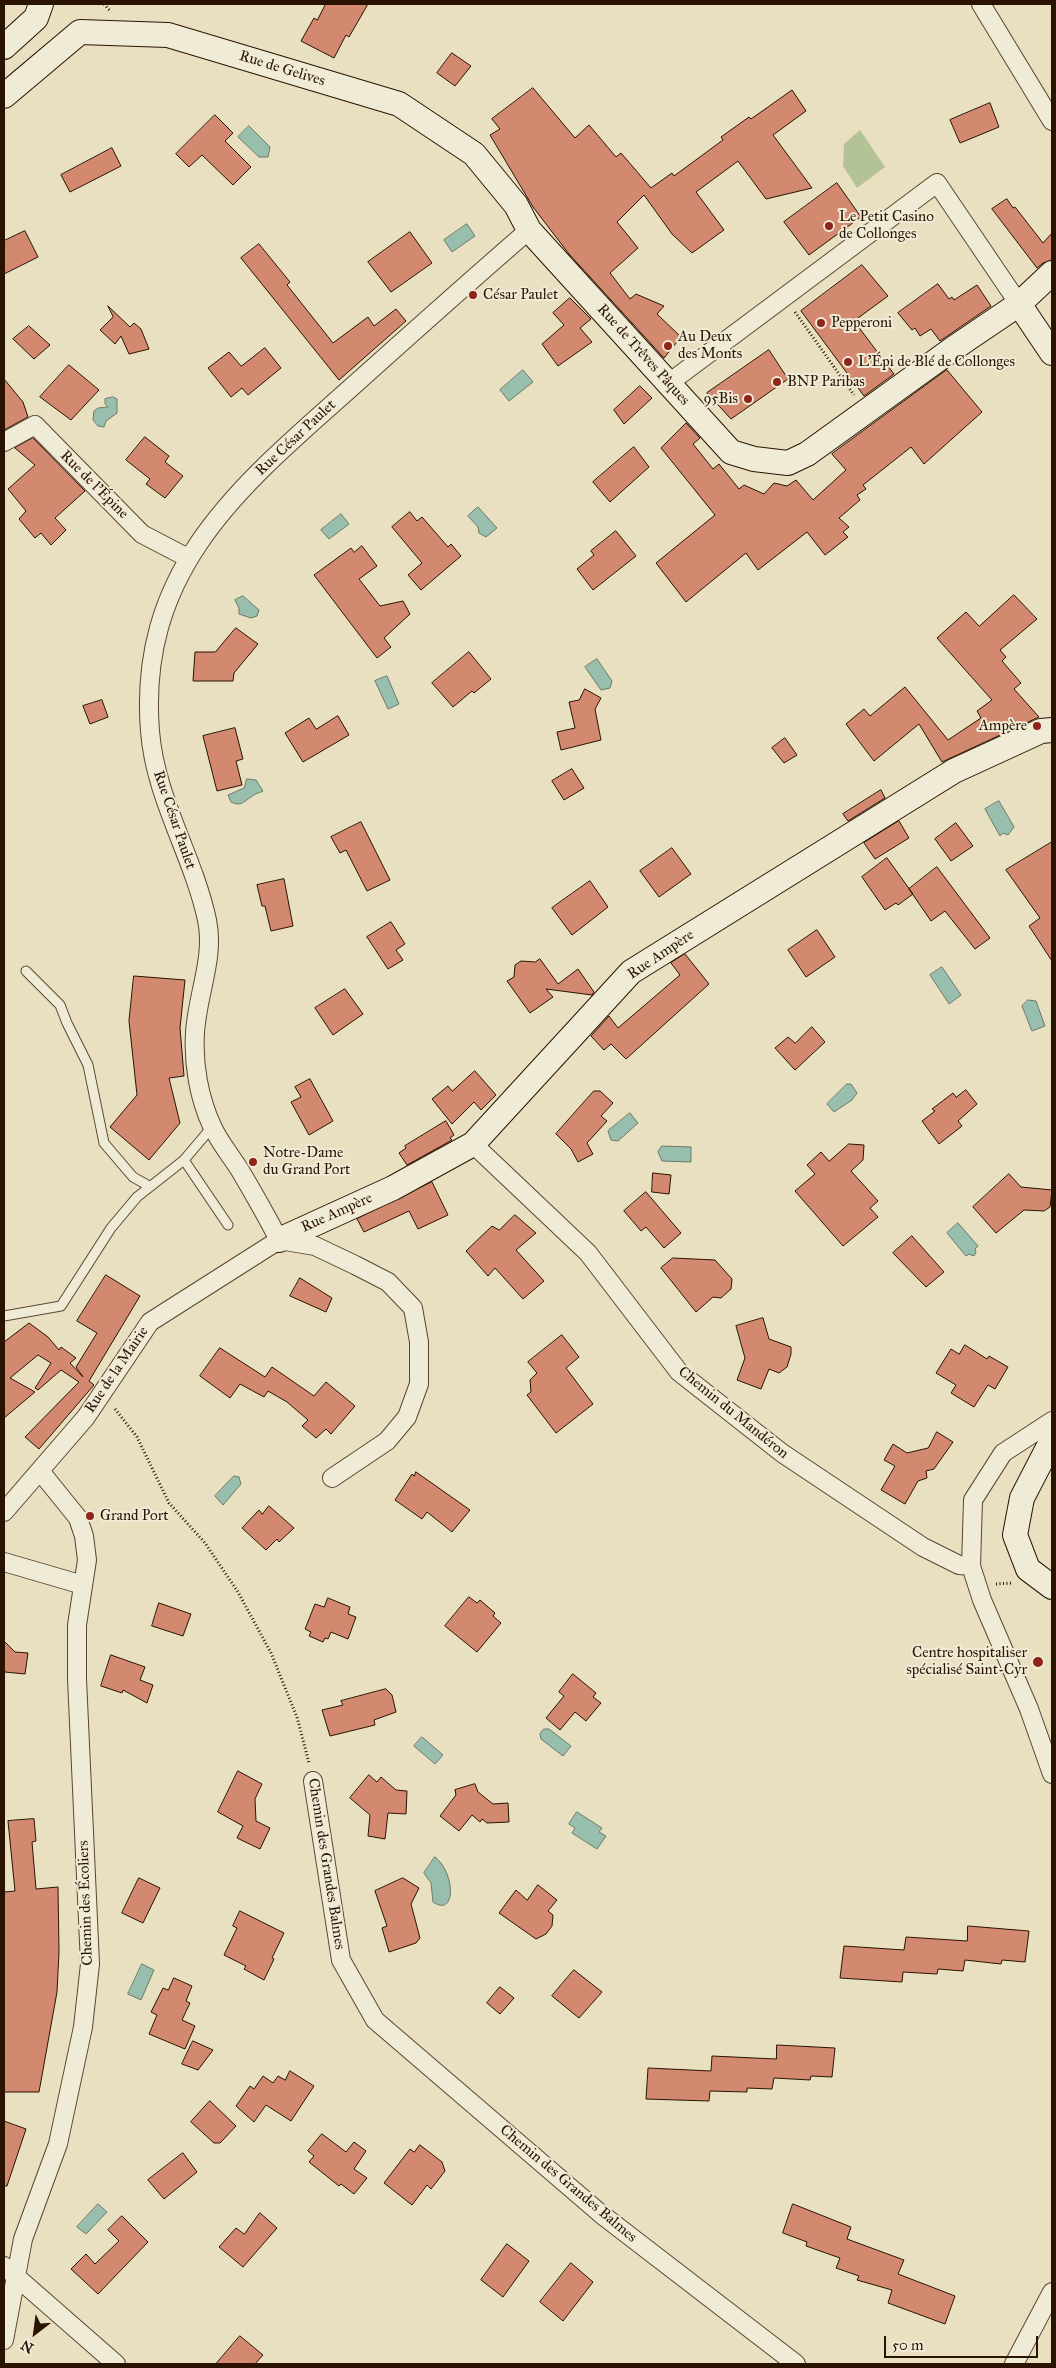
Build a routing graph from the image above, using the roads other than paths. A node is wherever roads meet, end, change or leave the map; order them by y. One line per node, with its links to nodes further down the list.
1 (41, 4): 3 (street)
2 (981, 4): 5 (street)
3 (4, 47)
4 (4, 96): 6 (street, Rue de Gelives)
5 (1052, 121)
6 (529, 230): 10 (street, Rue de Trêves Pâques); 12 (street, Rue César Paulet)
7 (1052, 273): 8 (street, Rue de Trêves Pâques)
8 (1018, 304): 9 (street); 10 (street, Rue de Trêves Pâques); 10 (street)
9 (1052, 353)
10 (669, 383)
11 (4, 442): 12 (street, Rue de l'Épine)
12 (188, 558): 15 (street, Rue César Paulet)
13 (1052, 730): 16 (street, Rue Ampère)
14 (26, 971): 18 (lane)
15 (212, 1127): 17 (lane); 20 (street, Rue César Paulet)
16 (473, 1144): 20 (street, Rue Ampère); 28 (street, Chemin du Mandéron)
17 (184, 1160): 18 (lane); 19 (lane)
18 (149, 1186): 21 (lane)
19 (228, 1225)
20 (279, 1240): 24 (street, Rue de la Mairie); 25 (street)
21 (4, 1316)
22 (1052, 1421): 28 (street)
23 (1052, 1440): 30 (street)
24 (40, 1471): 26 (street, Rue de la Mairie); 29 (street, Chemin des Écoliers)
25 (332, 1478)
26 (4, 1512)
27 (4, 1562): 29 (street)
28 (971, 1566): 31 (street)
29 (84, 1585): 33 (street, Chemin des Écoliers)
30 (1052, 1587)
31 (1052, 1774)
32 (313, 1781): 37 (street, Chemin des Grandes Balmes)
33 (10, 2271): 35 (street, Chemin des Écoliers); 36 (street)
34 (1052, 2292): 38 (street)
35 (4, 2340)
36 (116, 2364)
37 (796, 2364)
38 (1014, 2364)

